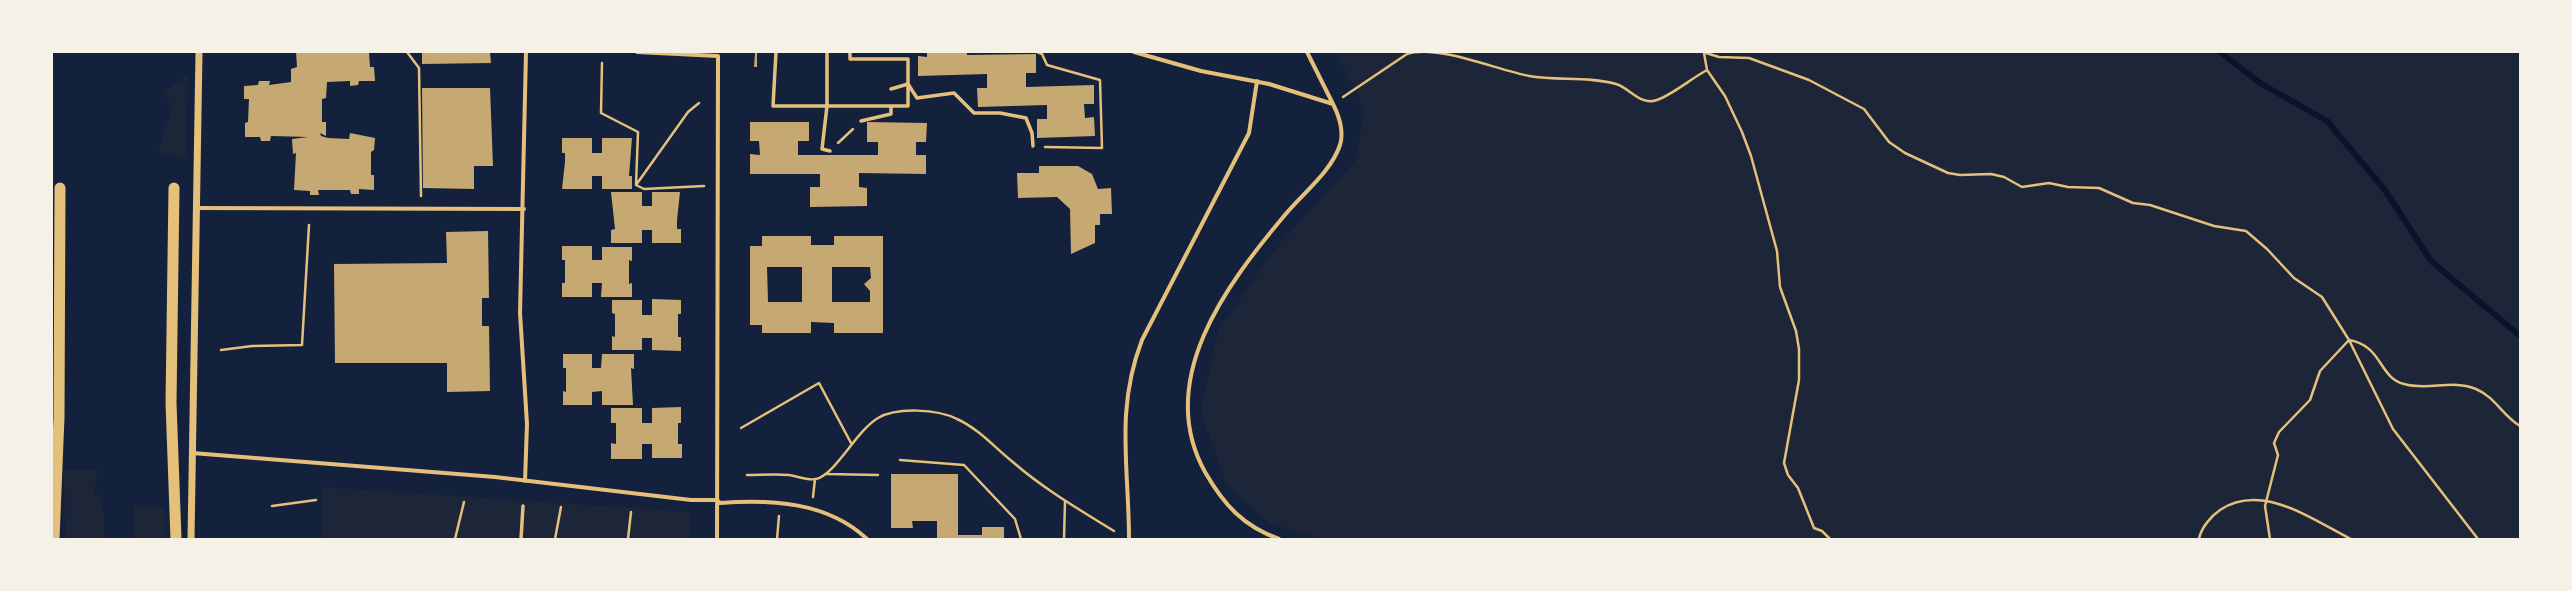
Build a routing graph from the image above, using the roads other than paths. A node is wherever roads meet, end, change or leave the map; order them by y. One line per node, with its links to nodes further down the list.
1 (198, 52): 20 (street)
2 (526, 52): 21 (street)
3 (637, 52): 24 (street)
4 (776, 52): 13 (street)
5 (826, 52): 13 (street)
6 (850, 52): 10 (street)
7 (1134, 52): 9 (street)
8 (1307, 52): 12 (street)
9 (1257, 81): 12 (street); 32 (street)
10 (908, 84): 11 (street); 14 (street); 16 (street)
11 (891, 89)
12 (1333, 104): 33 (street)
13 (827, 106): 14 (street); 17 (street)
14 (891, 106): 15 (street)
15 (861, 121)
16 (1033, 146)
17 (830, 151)
18 (60, 188): 26 (highway)
19 (174, 188): 27 (highway)
20 (196, 208): 21 (street); 22 (street)
21 (524, 209): 23 (street)
22 (192, 453): 23 (street); 28 (street)
23 (525, 481): 24 (street)
24 (717, 500): 30 (street); 31 (street)
25 (523, 506): 29 (street)
26 (54, 539)
27 (176, 539)
28 (191, 539)
29 (520, 539)
30 (717, 539)
31 (867, 539)
32 (1129, 539)
33 (1279, 539)

